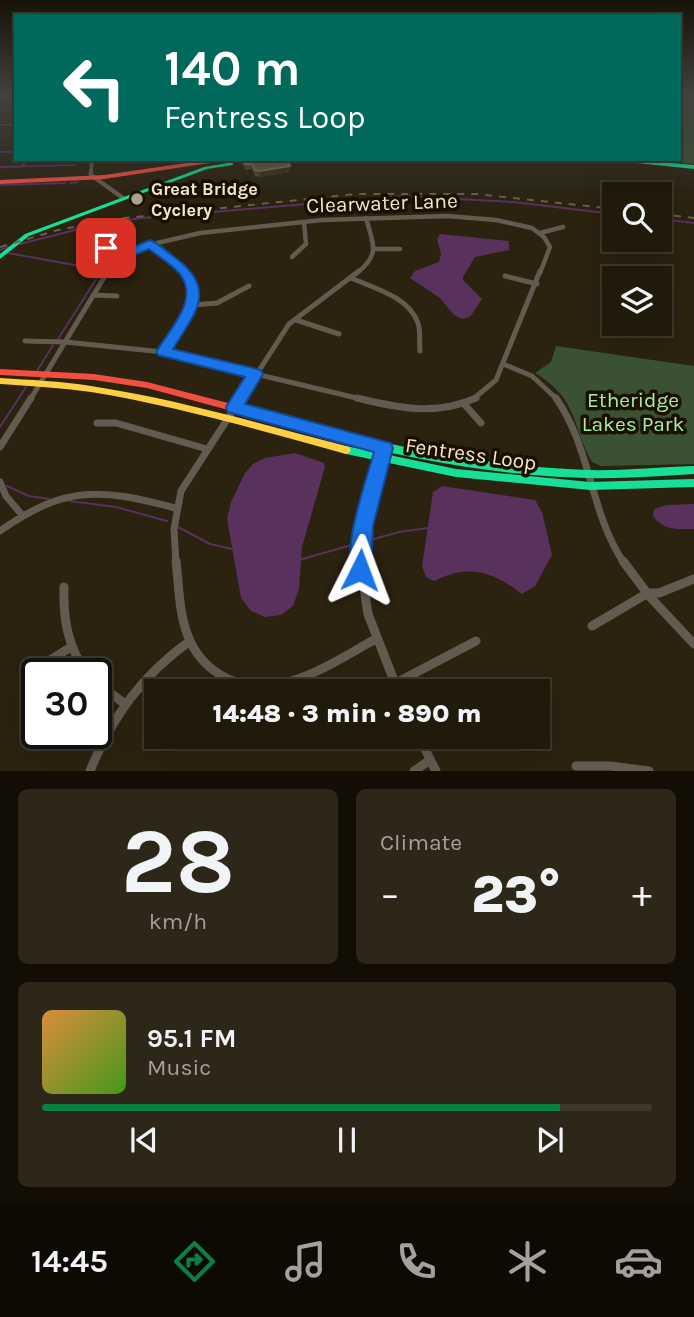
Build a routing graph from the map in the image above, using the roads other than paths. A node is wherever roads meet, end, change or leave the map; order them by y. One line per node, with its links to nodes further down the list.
1 (92, 161): 6 (street)
2 (215, 161): 6 (street)
3 (229, 161): 8 (street)
4 (624, 161): 5 (street)
5 (694, 167)
6 (101, 179): 7 (street); 8 (street)
7 (0, 182)
8 (123, 198): 20 (street)
9 (366, 218): 10 (street, Clearwater Lane); 13 (street, Clearwater Lane); 17 (street)
10 (304, 222): 12 (street, Clearwater Lane); 21 (street)
11 (564, 227): 13 (street)
12 (231, 230): 14 (street); 15 (street, Clearwater Lane)
13 (540, 233): 24 (street)
14 (233, 240)
15 (150, 244): 19 (street, Clearwater Lane); 28 (street)
16 (106, 248): 19 (street)
17 (374, 249): 18 (street); 23 (street)
18 (400, 249)
19 (125, 255): 26 (street, Clearwater Lane)
20 (0, 257)
21 (292, 257)
22 (505, 276): 24 (street)
23 (351, 278): 29 (street); 33 (street)
24 (537, 284): 35 (street)
25 (249, 286): 28 (street)
26 (93, 295): 27 (street); 32 (street, Clearwater Lane)
27 (117, 296)
28 (192, 305): 34 (street)
29 (296, 320): 30 (street); 37 (street)
30 (339, 334)
31 (25, 341): 32 (street)
32 (64, 341): 34 (street); 38 (street, Clearwater Lane)
33 (420, 351)
34 (163, 352): 37 (street)
35 (503, 364): 40 (street); 50 (street)
36 (0, 372): 38 (street, Fentress Loop)
37 (255, 374): 40 (street); 41 (street)
38 (43, 378): 39 (street, Fentress Loop); 41 (street, Fentress Loop); 42 (street, Fentress Loop); 45 (street, Clearwater Lane)
39 (0, 381)
40 (465, 405): 44 (street)
41 (234, 407): 42 (street); 46 (street, Fentress Loop)
42 (228, 417): 47 (street); 48 (street, Fentress Loop)
43 (97, 423): 47 (street)
44 (481, 423)
45 (0, 447)
46 (384, 448): 48 (street); 50 (street, Fentress Loop)
47 (207, 449): 54 (street)
48 (383, 459): 53 (street, Fentress Loop); 61 (street)
49 (694, 470): 50 (street, Fentress Loop)
50 (587, 474): 53 (street)
51 (0, 482): 55 (street)
52 (694, 483): 53 (street, Fentress Loop)
53 (590, 486): 59 (street)
54 (175, 508): 55 (street); 62 (street)
55 (22, 515): 56 (street)
56 (0, 531)
57 (694, 579): 59 (street)
58 (64, 587): 65 (street)
59 (648, 593): 60 (street); 64 (street)
60 (592, 626)
61 (374, 640): 69 (street); 70 (street)
62 (190, 641): 68 (street); 73 (street)
63 (476, 641): 71 (street)
64 (694, 644)
65 (71, 647): 66 (street); 67 (street)
66 (54, 658)
67 (78, 658)
68 (229, 679)
69 (296, 679)
70 (392, 679)
71 (411, 679)
72 (112, 694): 73 (street)
73 (124, 703): 77 (street)
74 (425, 749): 75 (street)
75 (430, 760): 78 (street); 79 (street)
76 (576, 766): 80 (street)
77 (90, 771)
78 (414, 771)
79 (436, 771)
80 (649, 771)

